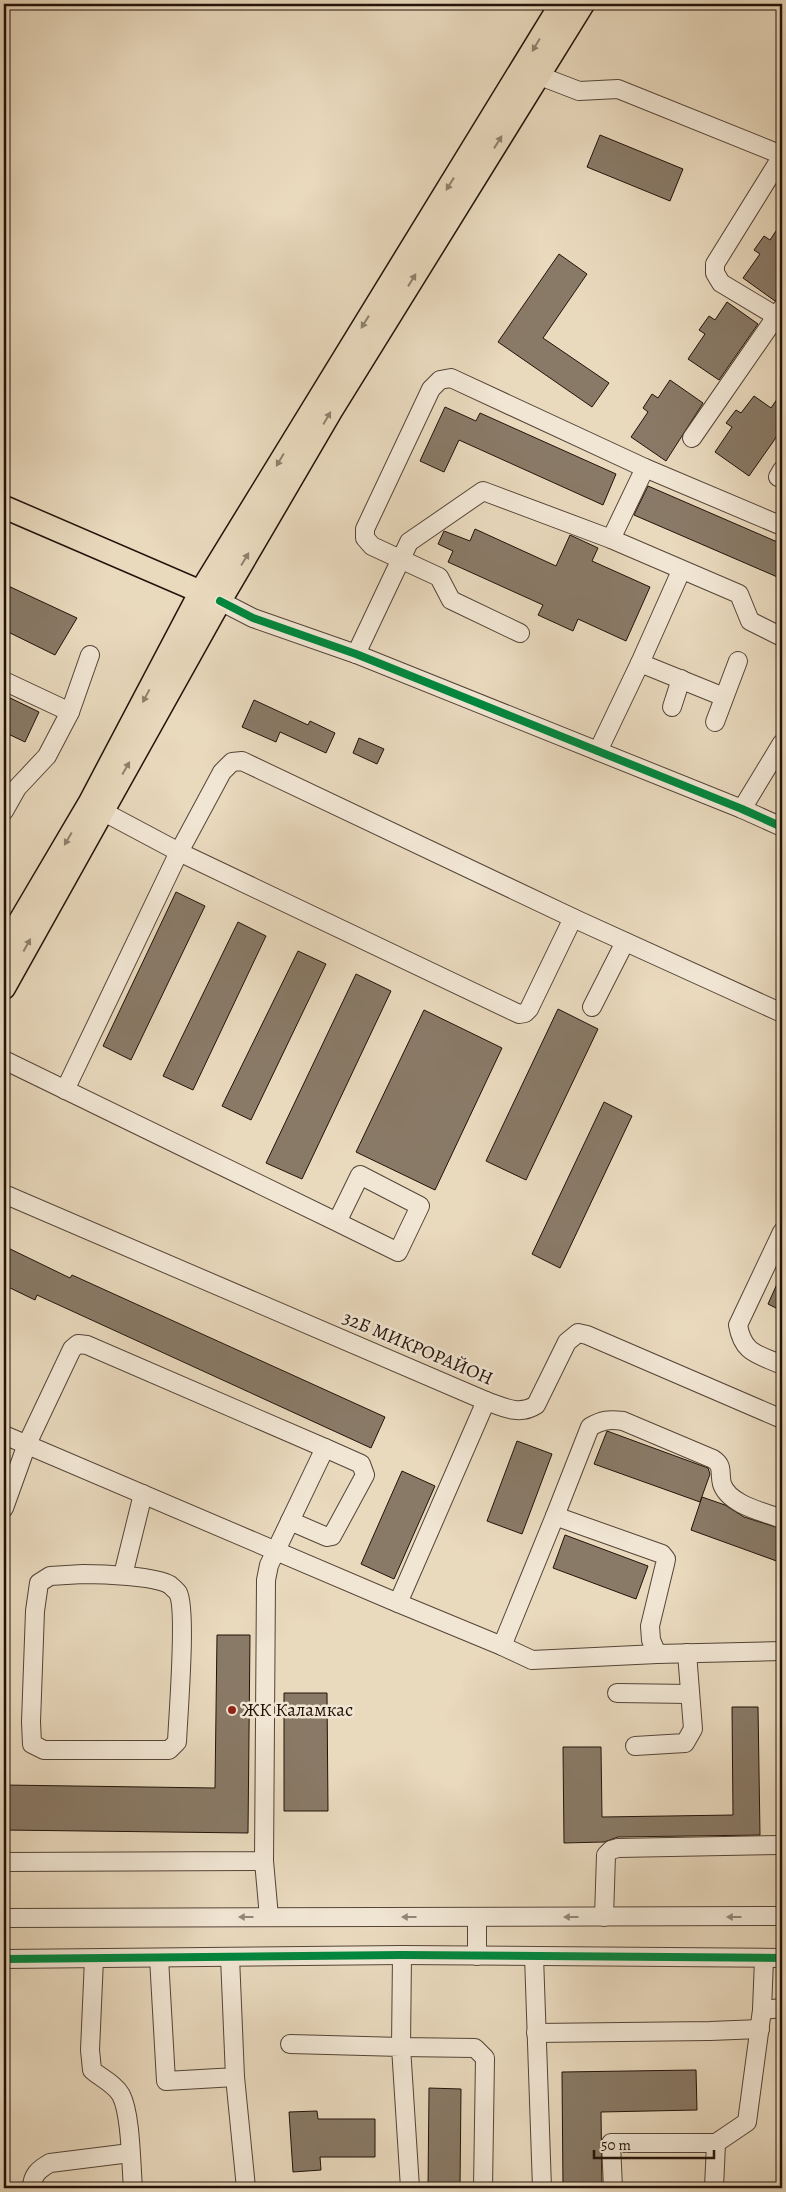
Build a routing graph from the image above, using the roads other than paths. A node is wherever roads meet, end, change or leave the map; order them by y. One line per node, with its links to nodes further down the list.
1 (561, 4): 3 (main road, one-way to 3)
2 (583, 4): 3 (main road)
3 (530, 73): 4 (street); 14 (main road)
4 (782, 156): 5 (street)
5 (779, 312): 6 (street)
6 (692, 438)
7 (645, 468): 10 (street); 11 (street); 12 (street)
8 (4, 506): 14 (main road)
9 (4, 521): 14 (main road)
10 (782, 526)
11 (611, 539): 12 (street); 13 (street)
12 (402, 559): 15 (street); 17 (street)
13 (681, 570): 16 (street); 20 (street)
14 (207, 602): 17 (street); 31 (main road, one-way to 14); 37 (main road, one-way to 37)
15 (520, 632)
16 (782, 637)
17 (356, 654): 28 (street)
18 (90, 655): 25 (street)
19 (738, 661): 23 (street)
20 (640, 663): 21 (street); 28 (street)
21 (681, 679): 23 (street); 24 (street)
22 (4, 681): 25 (street)
23 (724, 697): 26 (street)
24 (672, 707)
25 (70, 712): 29 (street)
26 (715, 722)
27 (782, 743): 30 (street)
28 (598, 751): 30 (street)
29 (10, 785): 32 (street)
30 (742, 809): 33 (street)
31 (102, 810): 34 (street); 38 (main road, one-way to 31)
32 (4, 811)
33 (782, 827)
34 (179, 852): 35 (street); 35 (street); 42 (street)
35 (573, 918): 36 (street)
36 (625, 942): 39 (street); 40 (street)
37 (4, 948)
38 (4, 988)
39 (592, 1007)
40 (782, 1013)
41 (4, 1060): 42 (street)
42 (65, 1090): 44 (street)
43 (4, 1194): 47 (street, 32Б МИКРОРАЙОН)
44 (337, 1222): 44 (street)
45 (782, 1232): 46 (street)
46 (782, 1365)
47 (486, 1401): 48 (street, 32Б МИКРОРАЙОН); 59 (street)
48 (782, 1419)
49 (4, 1434): 50 (street)
50 (27, 1444): 51 (street); 52 (street); 53 (street)
51 (325, 1448): 56 (street); 56 (street)
52 (143, 1494): 57 (street); 58 (street)
53 (4, 1508)
54 (556, 1516): 55 (street); 60 (street); 63 (street)
55 (782, 1519)
56 (290, 1521): 57 (street)
57 (276, 1551): 59 (street); 68 (street)
58 (123, 1575): 58 (street)
59 (398, 1603): 60 (street)
60 (502, 1646): 63 (street)
61 (782, 1651): 62 (street)
62 (687, 1653): 63 (street); 65 (street)
63 (657, 1654)
64 (617, 1694): 65 (street)
65 (690, 1694): 66 (street)
66 (635, 1746)
67 (782, 1845): 73 (street)
68 (264, 1861): 69 (street); 71 (street)
69 (4, 1862)
70 (782, 1916): 73 (street, one-way to 73)
71 (269, 1917): 72 (street, one-way to 71); 74 (street, one-way to 74)
72 (477, 1917): 73 (street, one-way to 72); 76 (street)
73 (604, 1917)
74 (4, 1918)
75 (402, 1955): 76 (street); 78 (street); 89 (street)
76 (477, 1956): 77 (street)
77 (534, 1956): 83 (street); 87 (street)
78 (230, 1957): 79 (street); 90 (street)
79 (159, 1958): 82 (street); 90 (street)
80 (782, 1958): 83 (street)
81 (4, 1959): 82 (street)
82 (94, 1959): 92 (street)
83 (764, 1959): 85 (street)
84 (782, 2008): 85 (street)
85 (762, 2010): 86 (street)
86 (760, 2028): 87 (street); 91 (street)
87 (536, 2033): 98 (street)
88 (290, 2044): 89 (street)
89 (401, 2046): 96 (street); 97 (street)
90 (235, 2077): 95 (street)
91 (716, 2143): 99 (street); 100 (street)
92 (130, 2153): 93 (street); 94 (street)
93 (32, 2188)
94 (132, 2188)
95 (246, 2188)
96 (410, 2188)
97 (483, 2188)
98 (542, 2188)
99 (613, 2188)
100 (714, 2188)

